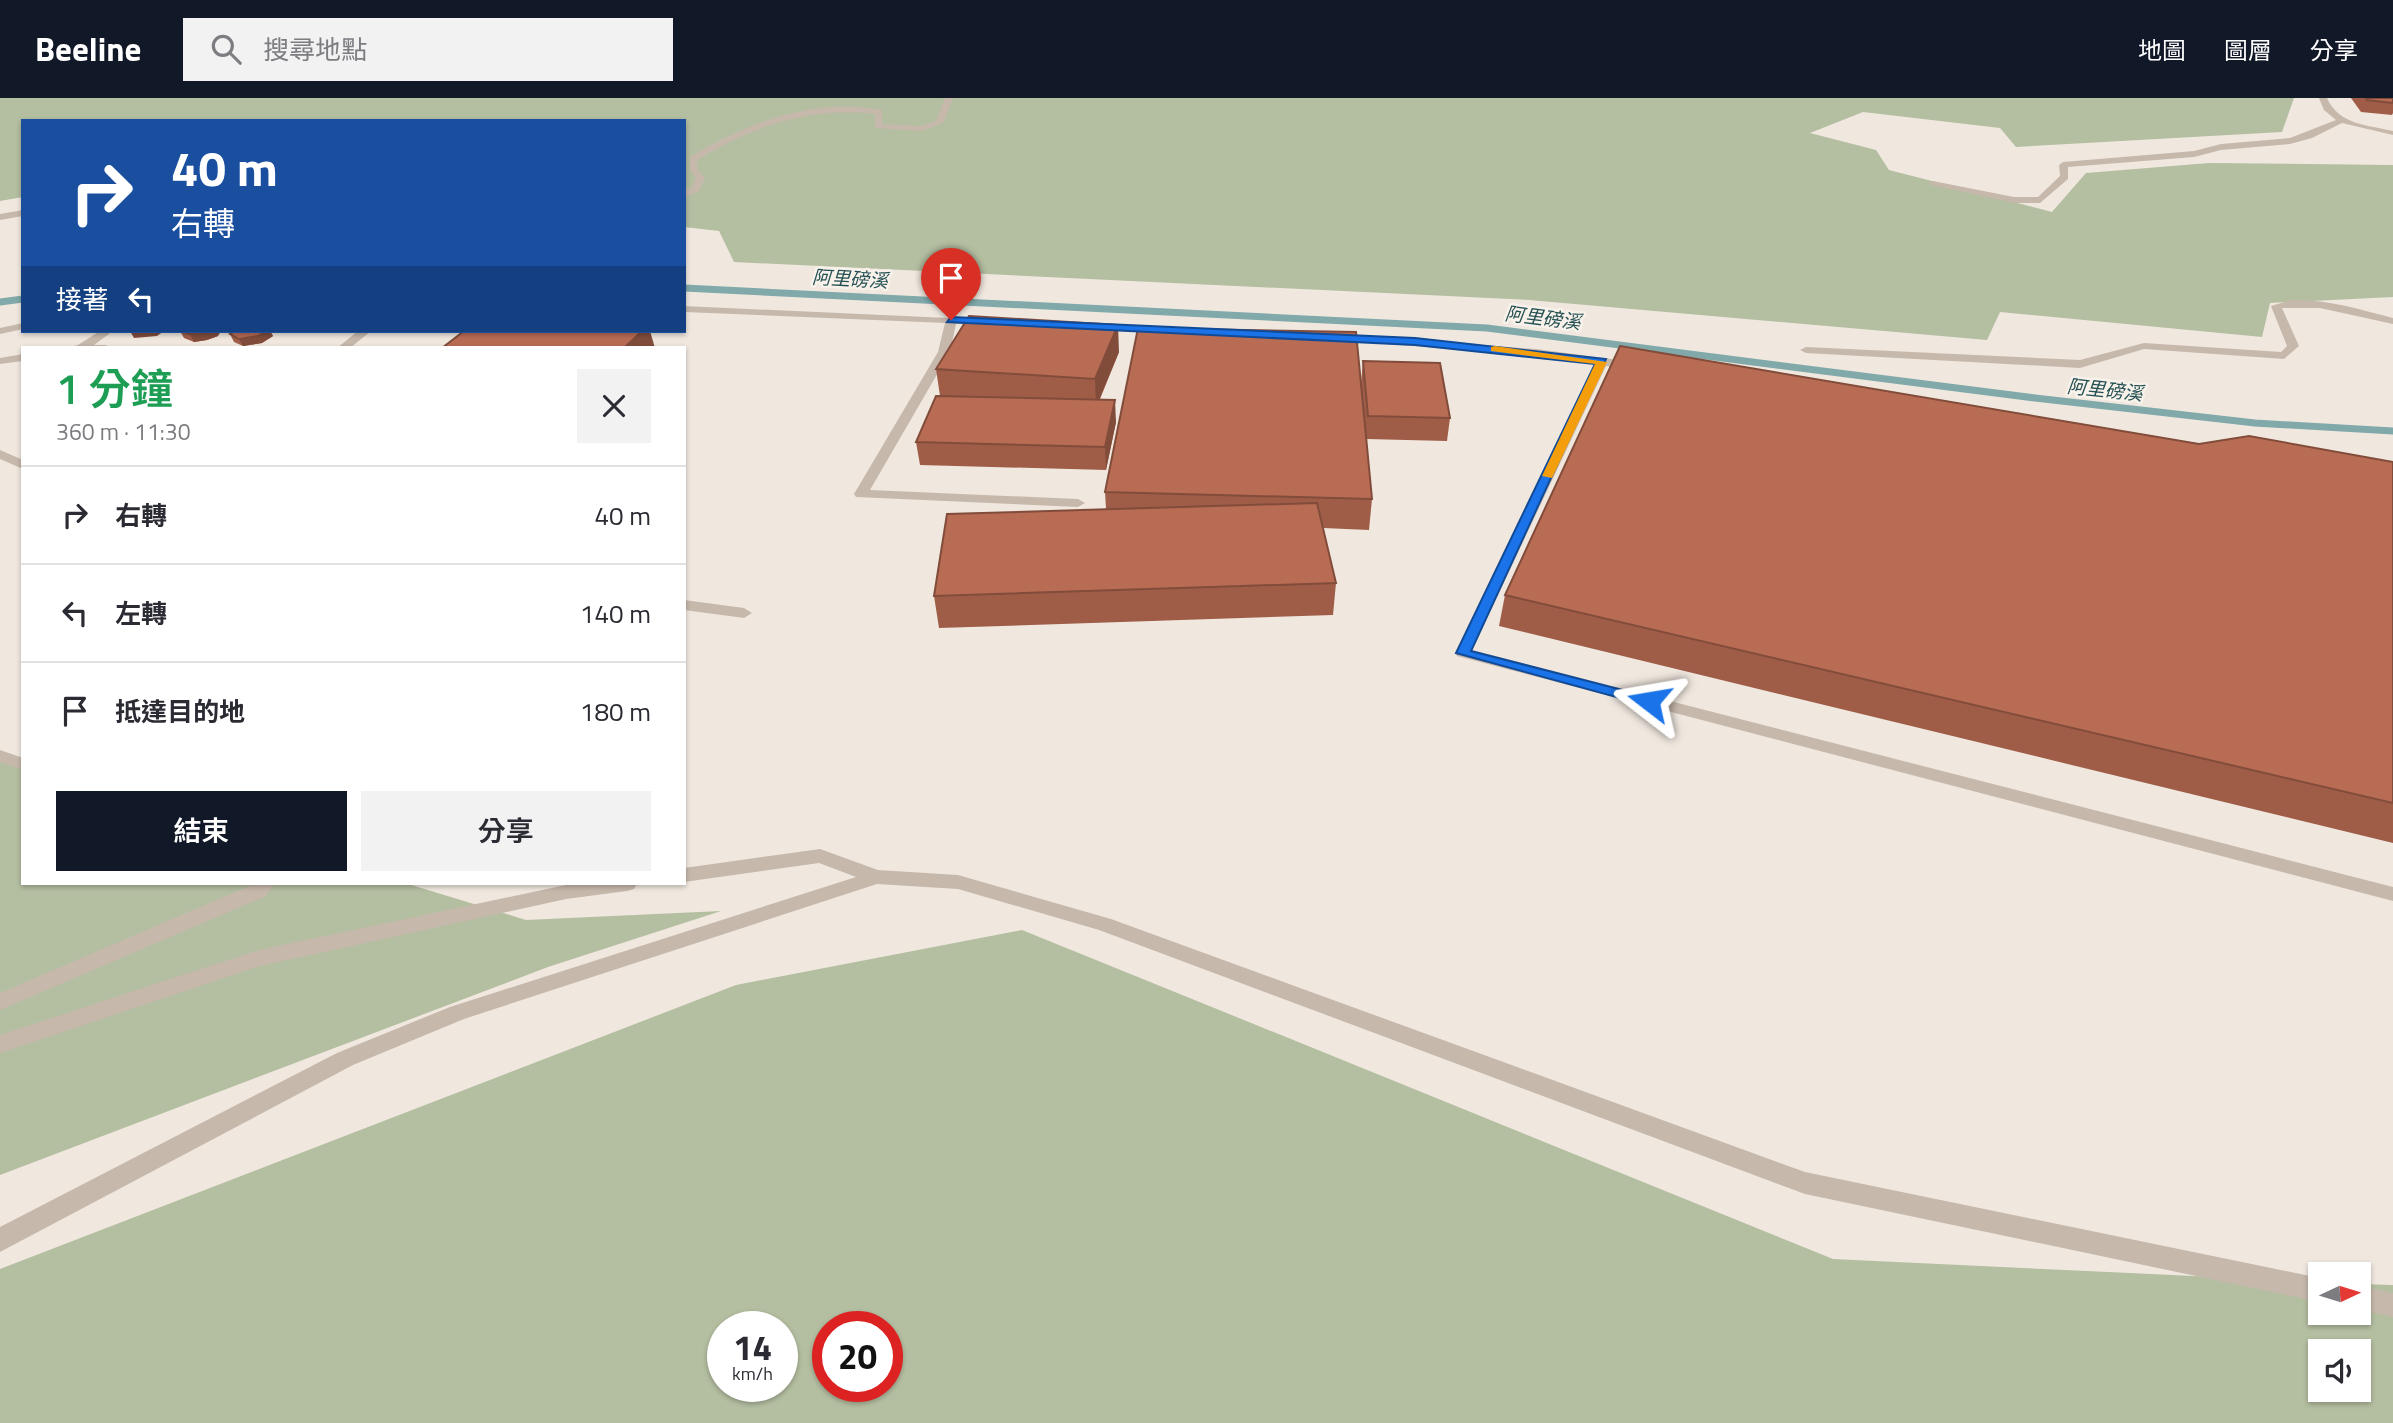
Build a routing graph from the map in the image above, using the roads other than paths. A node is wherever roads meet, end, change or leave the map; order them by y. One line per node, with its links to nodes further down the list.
1 (949, 98): 6 (lane)
2 (2323, 98): 3 (lane)
3 (2342, 121): 4 (lane); 5 (lane)
4 (2393, 132)
5 (1933, 184)
6 (686, 194)
7 (21, 213): 8 (lane)
8 (0, 217)
9 (686, 309): 10 (lane)
10 (951, 320): 12 (lane); 29 (lane)
11 (2393, 321): 22 (lane)
12 (1005, 322)
13 (21, 326): 16 (lane)
14 (1074, 326): 15 (lane)
15 (1169, 330)
16 (0, 331)
17 (103, 333): 20 (lane)
18 (362, 333): 21 (lane)
19 (1320, 337): 25 (lane)
20 (79, 346)
21 (345, 346)
22 (1806, 350)
23 (21, 357): 24 (lane)
24 (0, 361)
25 (1602, 362): 26 (lane); 38 (lane)
26 (1643, 368)
27 (0, 454): 28 (lane)
28 (21, 464)
29 (1078, 503)
30 (686, 605): 31 (lane)
31 (744, 613)
32 (0, 756): 33 (lane)
33 (21, 763)
34 (686, 876): 35 (lane)
35 (877, 877): 41 (lane); 42 (lane)
36 (263, 885): 39 (lane)
37 (619, 885): 40 (lane)
38 (2393, 894)
39 (0, 1002)
40 (0, 1044)
41 (0, 1240)
42 (2308, 1288)
43 (2371, 1300): 44 (lane)
44 (2393, 1305)

